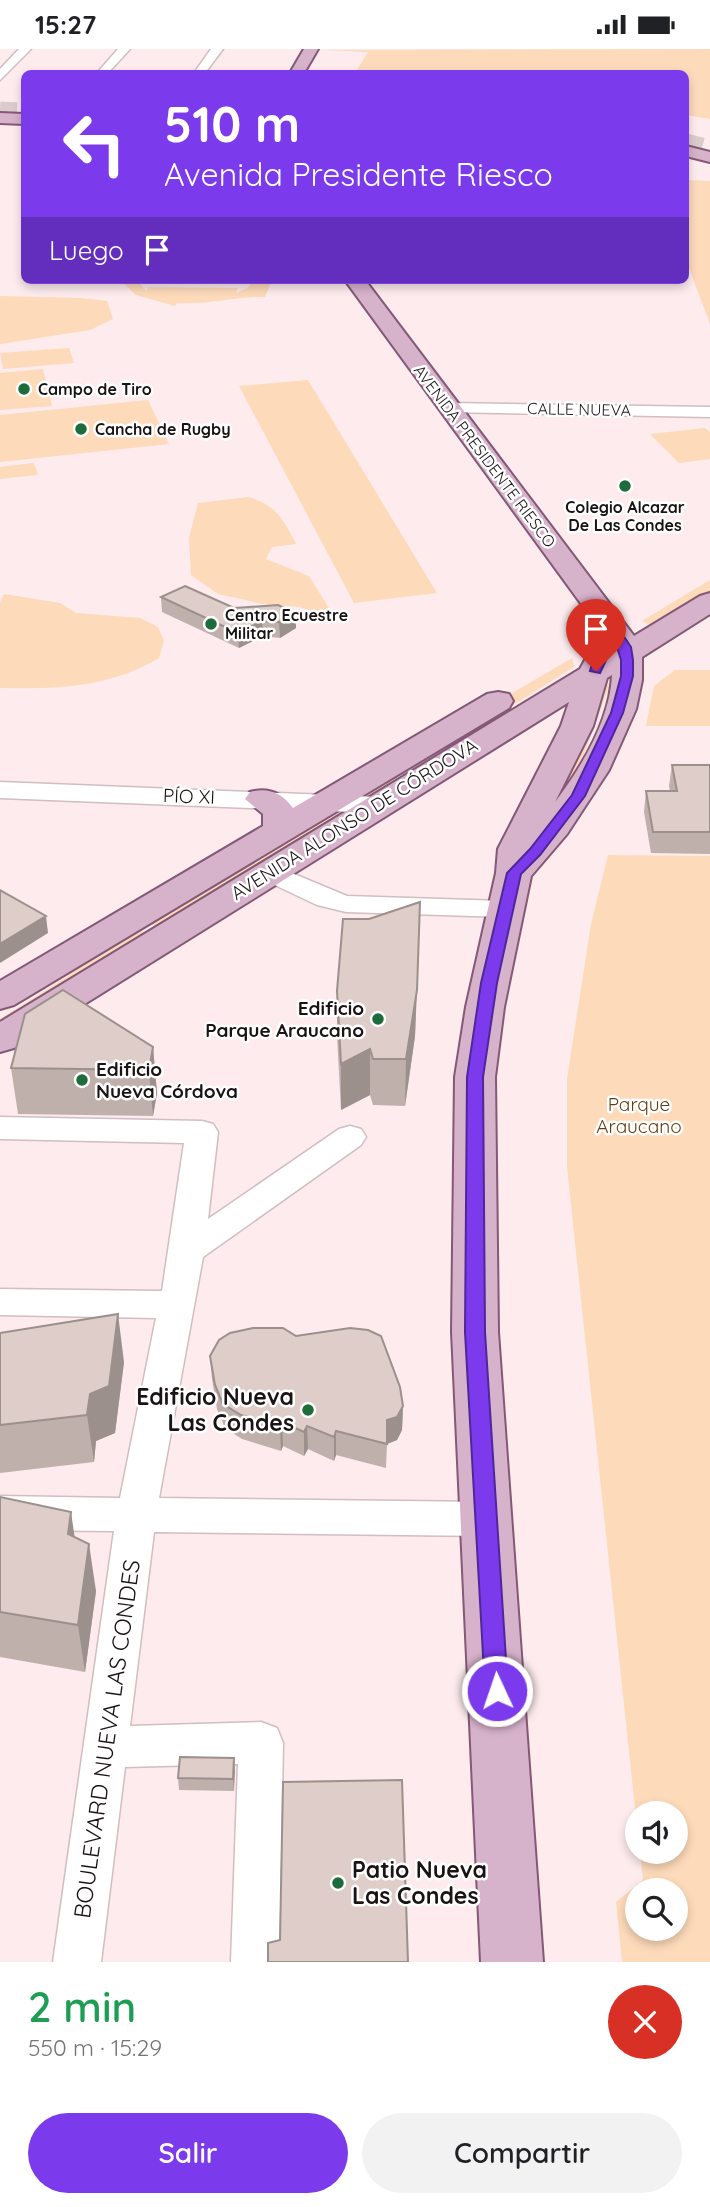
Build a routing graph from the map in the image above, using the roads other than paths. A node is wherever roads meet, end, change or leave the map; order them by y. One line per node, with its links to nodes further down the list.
1 (25, 49): 8 (street)
2 (124, 49): 5 (street)
3 (217, 49): 6 (street)
4 (311, 49): 7 (main road)
5 (105, 70)
6 (201, 70)
7 (299, 70)
8 (0, 76)
9 (0, 104): 10 (main road)
10 (21, 104)
11 (0, 118): 12 (main road)
12 (21, 118)
13 (689, 152): 14 (main road)
14 (710, 156)
15 (358, 284): 16 (main road, AVENIDA PRESIDENTE RIESCO)
16 (448, 408): 17 (street, CALLE NUEVA); 20 (main road, AVENIDA PRESIDENTE RIESCO)
17 (710, 412)
18 (710, 574): 20 (main road, AVENIDA ALONSO DE CÓRDOVA)
19 (710, 602): 20 (main road, AVENIDA ALONSO DE CÓRDOVA)
20 (621, 642): 21 (main road); 26 (main road, AVENIDA ALONSO DE CÓRDOVA); 30 (main road)
21 (596, 671): 22 (main road, AVENIDA ALONSO DE CÓRDOVA); 23 (main road)
22 (530, 711): 23 (main road); 27 (main road, AVENIDA ALONSO DE CÓRDOVA)
23 (577, 726): 30 (main road)
24 (0, 790): 25 (street, PÍO XI)
25 (262, 799): 26 (street, PÍO XI); 28 (main road)
26 (327, 801): 27 (street, PÍO XI); 28 (main road, AVENIDA ALONSO DE CÓRDOVA)
27 (378, 806): 29 (main road, AVENIDA ALONSO DE CÓRDOVA)
28 (279, 830): 31 (main road, AVENIDA ALONSO DE CÓRDOVA)
29 (270, 872): 30 (street); 32 (main road, AVENIDA ALONSO DE CÓRDOVA)
30 (509, 891): 40 (main road)
31 (1, 996)
32 (0, 1039)
33 (0, 1128): 35 (street, BOULEVARD NUEVA LAS CONDES)
34 (350, 1137): 35 (street)
35 (187, 1251): 37 (street, BOULEVARD NUEVA LAS CONDES)
36 (0, 1302): 37 (street)
37 (176, 1305): 39 (street, BOULEVARD NUEVA LAS CONDES)
38 (0, 1513): 39 (street)
39 (136, 1515): 40 (street); 41 (street, BOULEVARD NUEVA LAS CONDES)
40 (486, 1519): 44 (main road)
41 (106, 1747): 42 (street, BOULEVARD NUEVA LAS CONDES); 43 (street)
42 (77, 1962)
43 (255, 1962)
44 (512, 1962)

